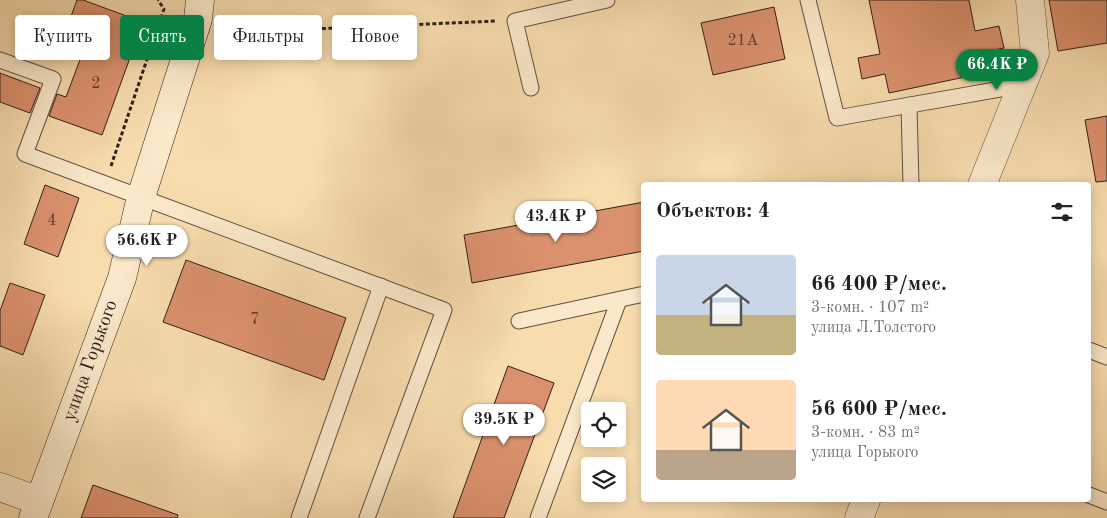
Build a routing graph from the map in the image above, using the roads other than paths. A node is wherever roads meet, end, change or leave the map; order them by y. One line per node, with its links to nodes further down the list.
1 (200, 0): 11 (main road, улица Горького)
2 (608, 0): 7 (lane)
3 (808, 0): 8 (lane)
4 (1030, 0): 6 (main road)
5 (0, 60): 11 (lane)
6 (1023, 85): 8 (lane); 10 (main road)
7 (531, 88)
8 (909, 105): 9 (lane)
9 (911, 182)
10 (983, 182)
11 (142, 197): 12 (lane); 22 (main road, улица Горького)
12 (381, 286): 23 (lane); 24 (lane)
13 (641, 295): 14 (lane)
14 (619, 300): 15 (lane); 25 (lane)
15 (520, 321)
16 (1091, 351): 17 (lane)
17 (1107, 357)
18 (0, 487): 22 (main road)
19 (1091, 496): 21 (lane)
20 (865, 502): 26 (main road)
21 (1107, 502)
22 (36, 509)
23 (299, 518)
24 (367, 518)
25 (538, 518)
26 (859, 518)

